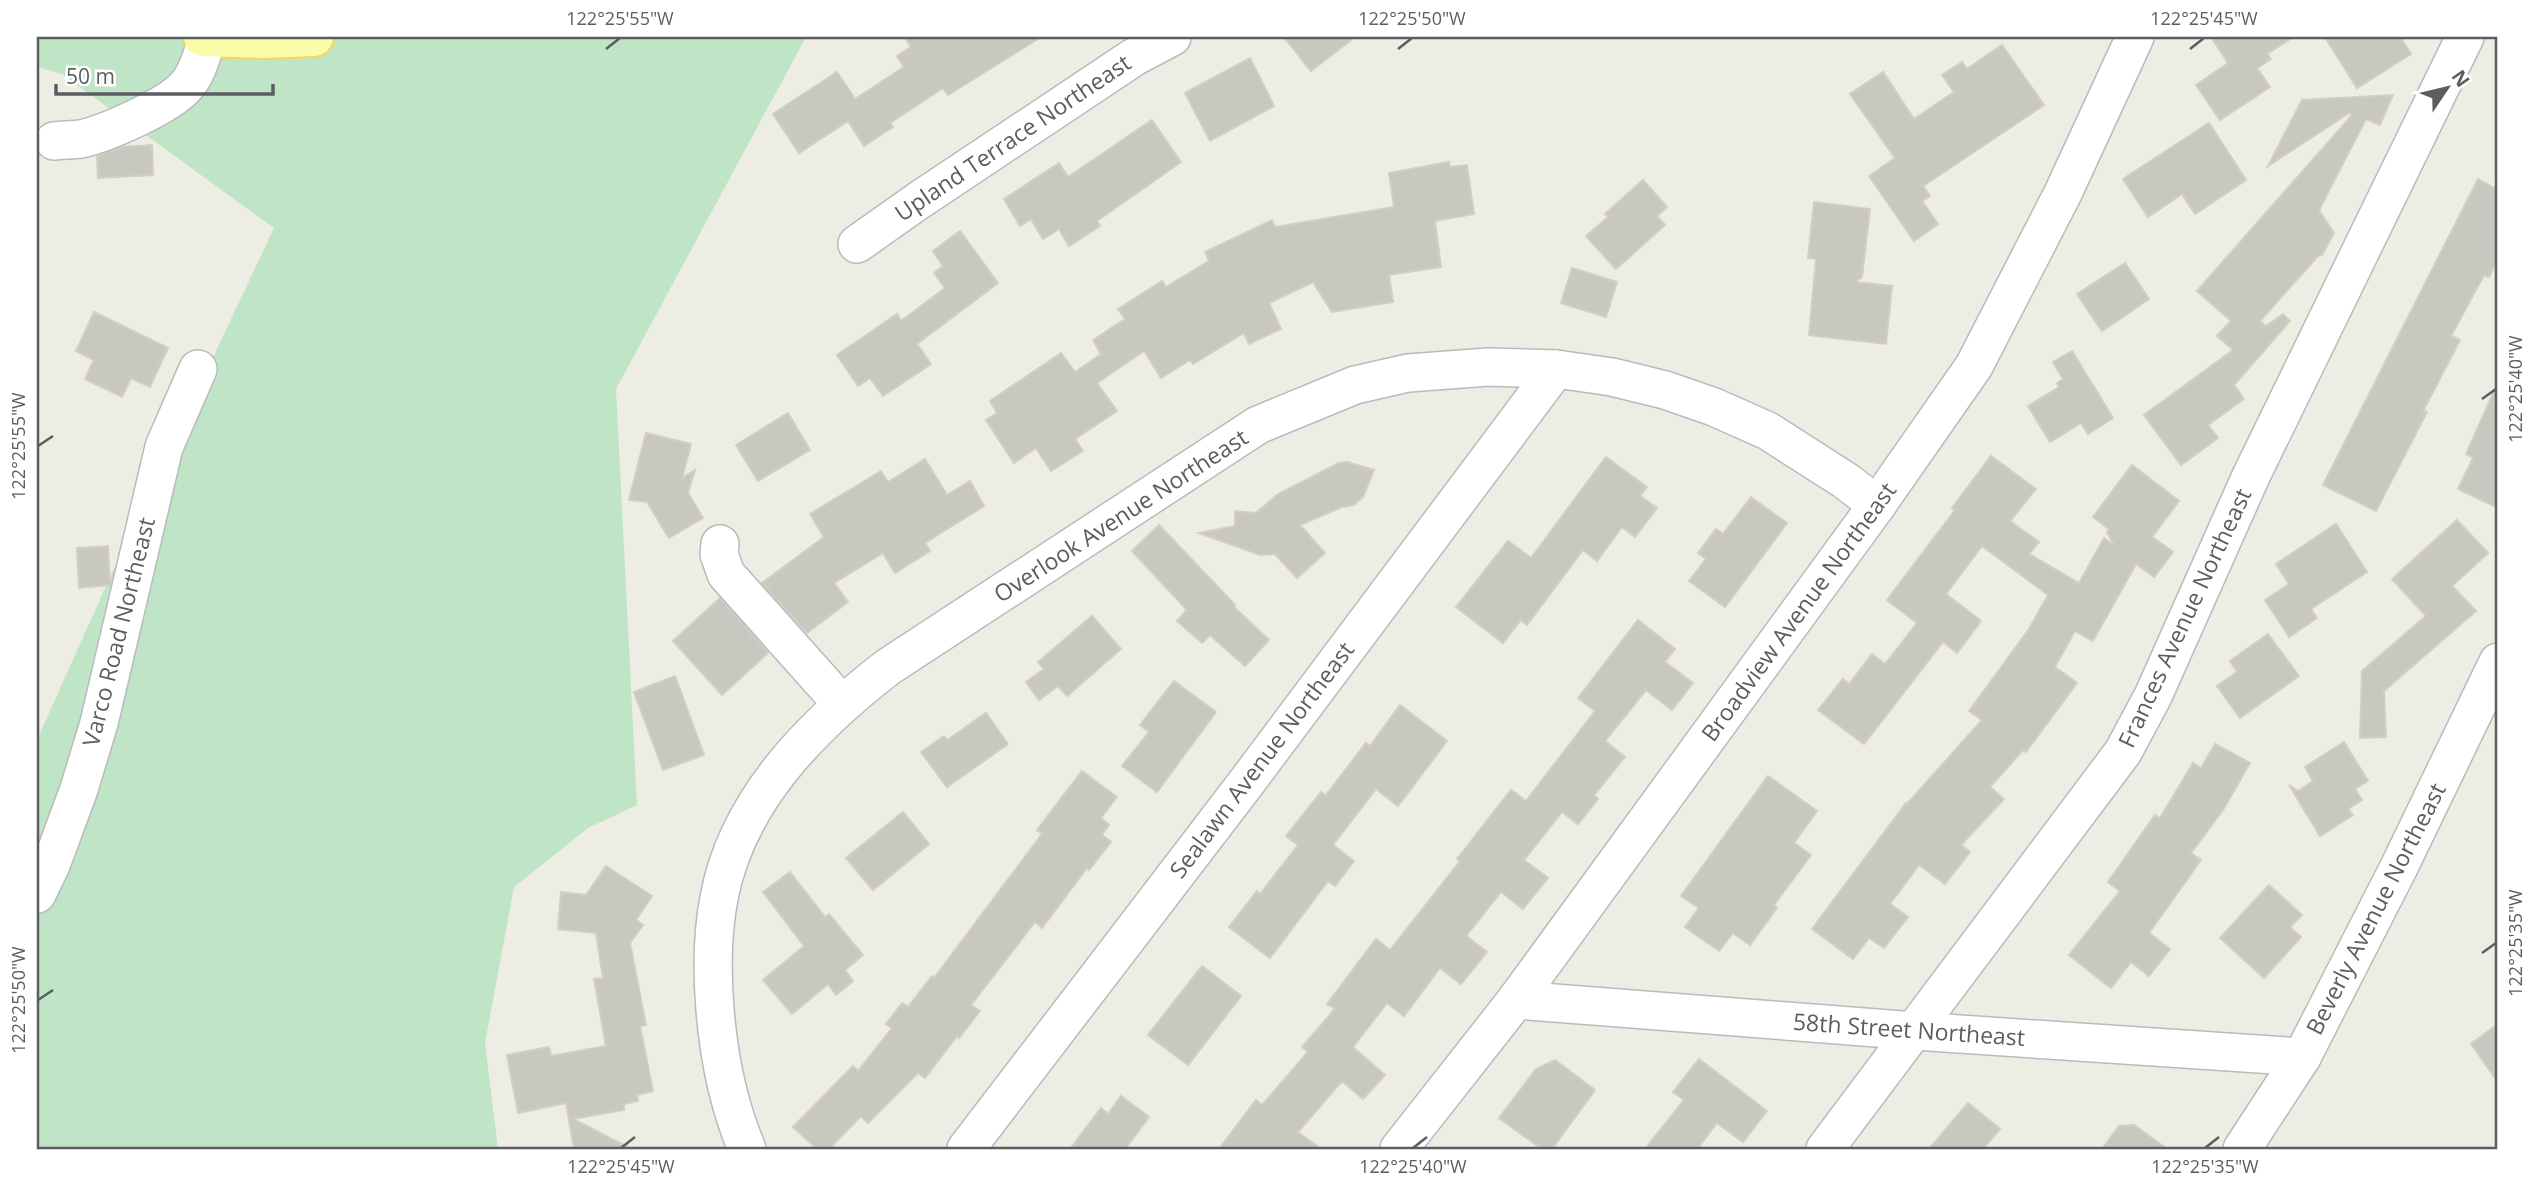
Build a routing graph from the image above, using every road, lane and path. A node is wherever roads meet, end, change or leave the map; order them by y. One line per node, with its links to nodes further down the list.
1 (206, 37): 2 (main road); 6 (street)
2 (314, 37)
3 (1172, 37): 7 (street, Upland Terrace Northeast)
4 (2135, 37): 10 (street, Broadview Avenue Northeast)
5 (2465, 37): 16 (street, Frances Avenue Northeast)
6 (54, 141)
7 (856, 244)
8 (198, 369): 14 (street, Varco Road Northeast)
9 (1556, 369): 10 (street, Overlook Avenue Northeast); 13 (street, Overlook Avenue Northeast); 19 (street, Sealawn Avenue Northeast)
10 (1877, 505): 15 (street, Broadview Avenue Northeast)
11 (720, 544): 13 (street)
12 (2498, 663): 17 (street, Beverly Avenue Northeast)
13 (842, 704): 18 (street, Overlook Avenue Northeast)
14 (37, 894)
15 (1516, 1000): 16 (street, 58th Street Northeast); 20 (street, Broadview Avenue Northeast)
16 (1915, 1031): 17 (street, 58th Street Northeast); 21 (street, Frances Avenue Northeast)
17 (2302, 1057): 22 (street, Beverly Avenue Northeast)
18 (747, 1149)
19 (966, 1149)
20 (1399, 1149)
21 (1825, 1149)
22 (2242, 1149)

